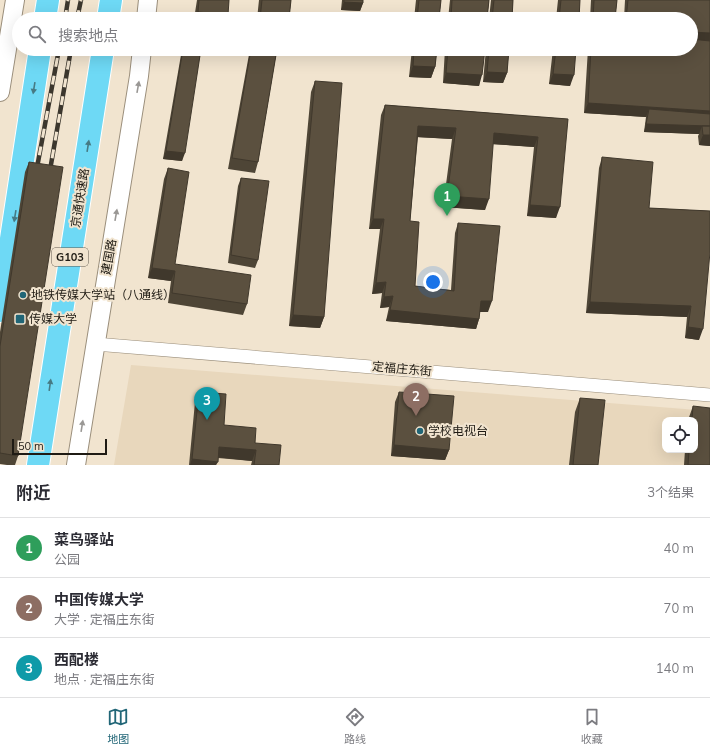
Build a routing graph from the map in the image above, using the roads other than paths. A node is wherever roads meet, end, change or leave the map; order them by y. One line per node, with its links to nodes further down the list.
1 (15, 0): 5 (main road)
2 (48, 0): 6 (highway)
3 (111, 0): 7 (highway)
4 (148, 0): 8 (main road)
5 (13, 12)
6 (46, 12)
7 (109, 12)
8 (147, 12)
9 (12, 18): 13 (main road)
10 (39, 56): 14 (highway, one-way to 14)
11 (102, 56): 17 (highway, 京通快速路 / G103, one-way to 11)
12 (141, 56): 15 (main road, 建国路, one-way to 12)
13 (0, 92)
14 (0, 311)
15 (95, 344): 16 (street, 定福庄东街); 18 (main road, 建国路, one-way to 15)
16 (710, 395)
17 (38, 465)
18 (76, 465)

